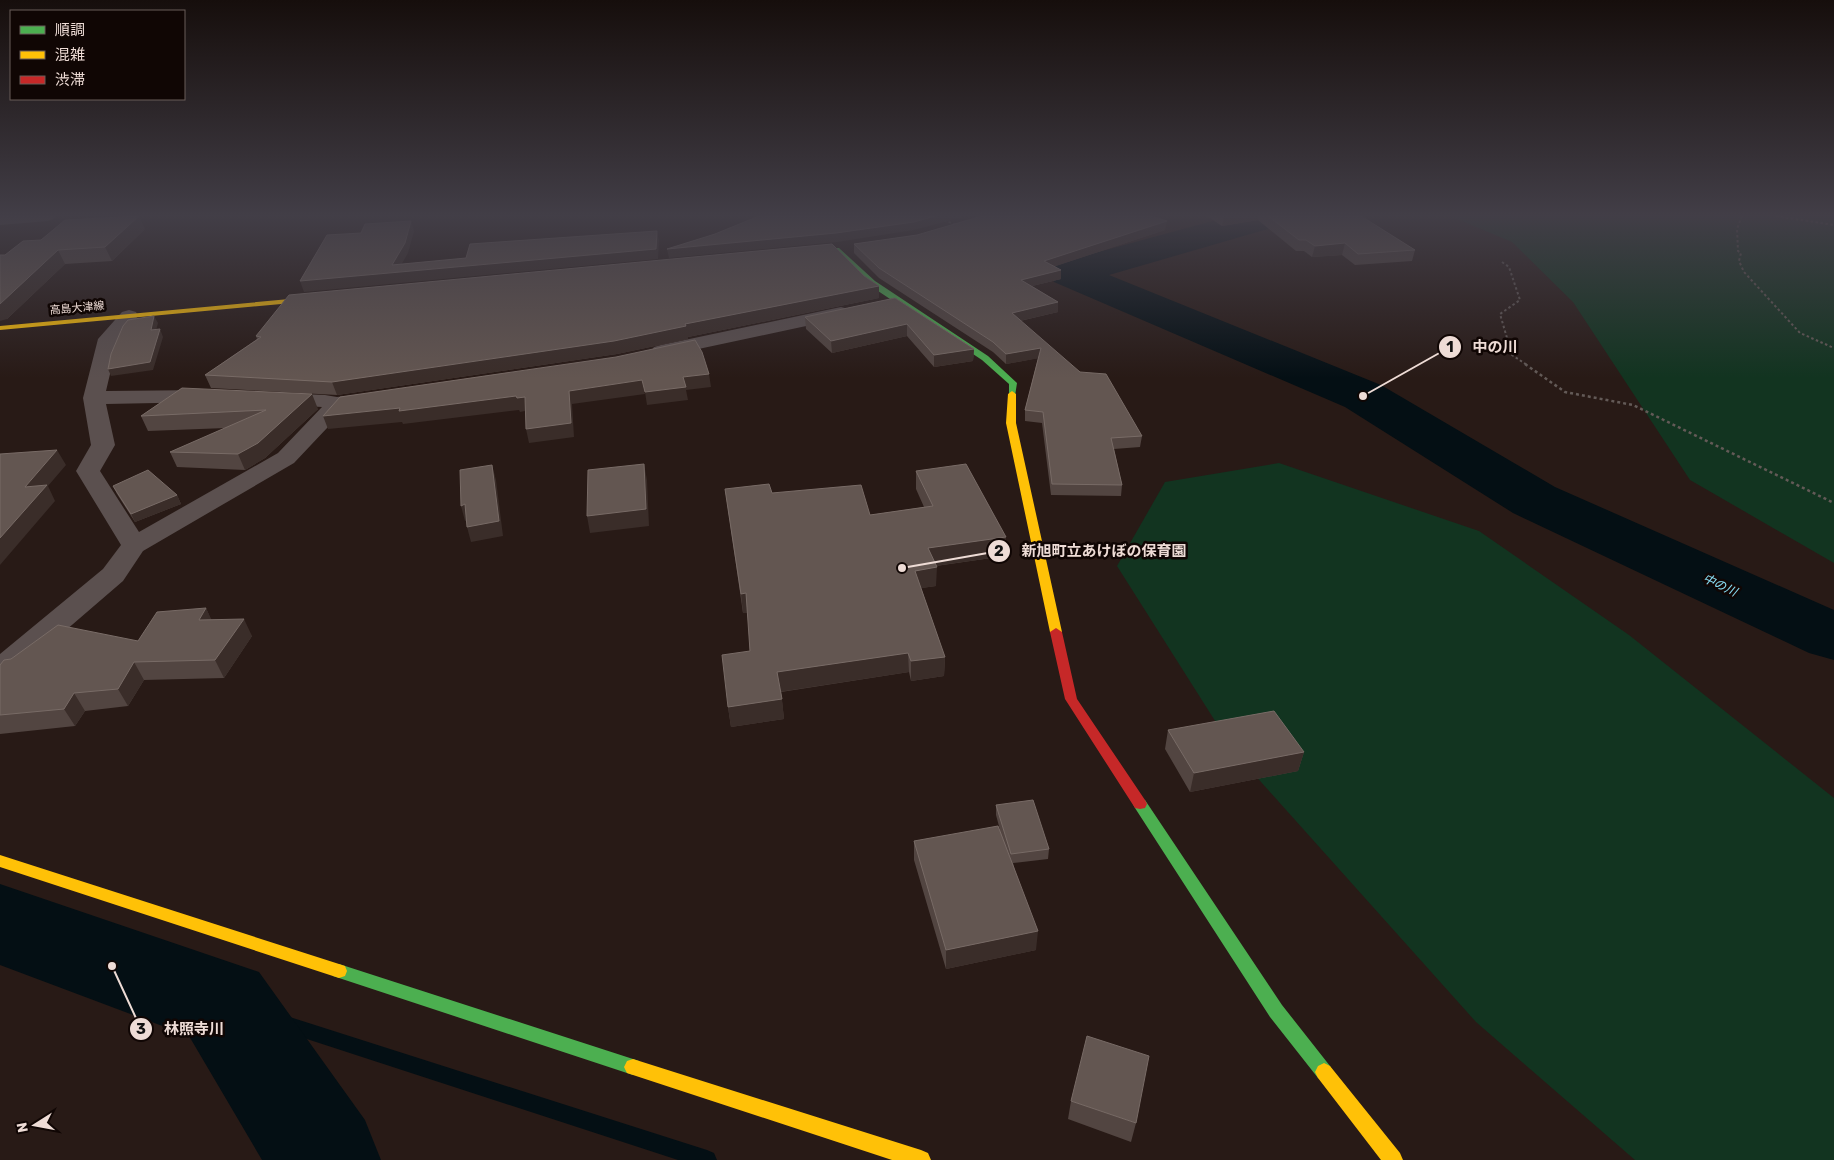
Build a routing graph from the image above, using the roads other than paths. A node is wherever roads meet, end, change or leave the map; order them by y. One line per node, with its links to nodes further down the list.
1 (857, 270): 3 (street)
2 (338, 296): 4 (street, 高島大津線)
3 (899, 301): 6 (street); 16 (street)
4 (129, 316): 5 (street, 高島大津線); 9 (street)
5 (0, 328)
6 (640, 356)
7 (395, 396): 11 (street)
8 (230, 397): 9 (street)
9 (94, 398): 12 (street)
10 (259, 398): 11 (street)
11 (337, 404): 12 (street)
12 (134, 545): 13 (street)
13 (0, 673)
14 (0, 861): 15 (street)
15 (921, 1160)
16 (1393, 1160)

